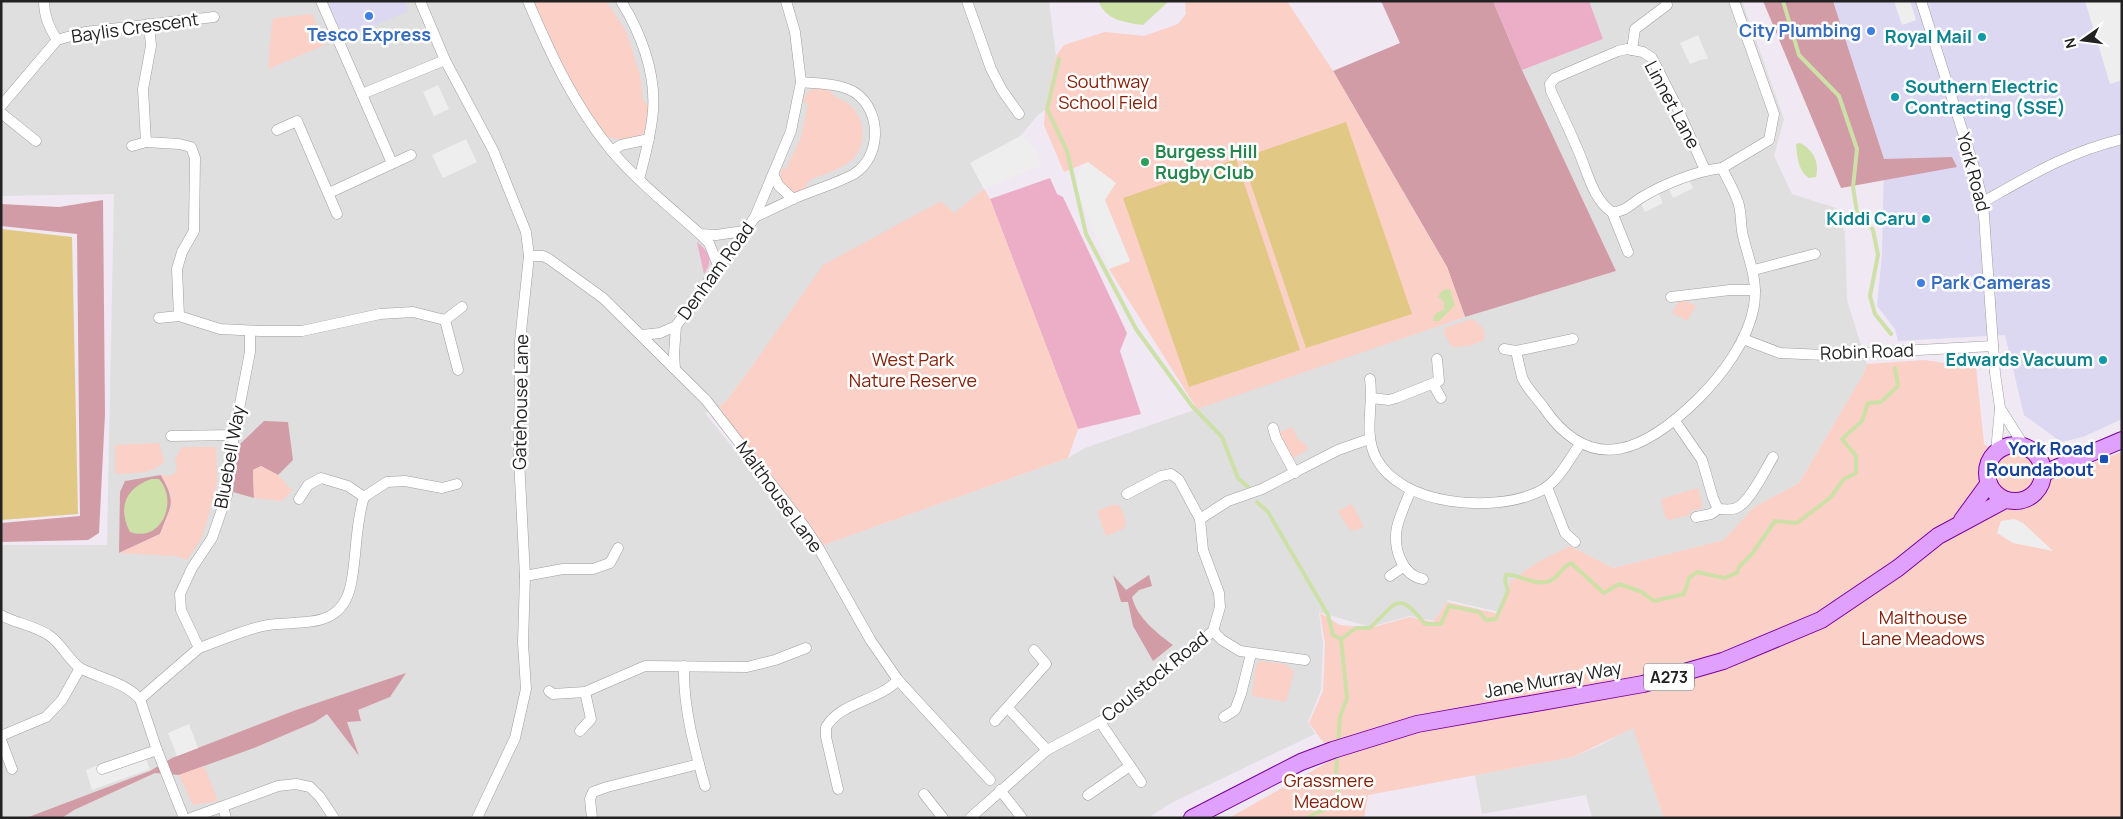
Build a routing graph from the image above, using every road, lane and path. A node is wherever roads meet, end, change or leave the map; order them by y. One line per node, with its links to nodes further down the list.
1 (44, 1): 13 (street, Baylis Crescent)
2 (321, 1): 17 (street)
3 (420, 1): 15 (street, Gatehouse Lane)
4 (528, 1): 27 (street)
5 (621, 1): 22 (street)
6 (786, 1): 16 (street, Denham Road)
7 (966, 1): 20 (street)
8 (1666, 1): 14 (street)
9 (1734, 1): 30 (street)
10 (1921, 1): 36 (street, York Road)
11 (214, 17): 12 (street, Baylis Crescent)
12 (149, 24): 13 (street, Baylis Crescent); 25 (street)
13 (57, 40): 18 (street, Baylis Crescent)
14 (1632, 50): 31 (street, Linnet Lane); 37 (street, Linnet Lane)
15 (445, 60): 17 (street); 44 (street, Gatehouse Lane)
16 (801, 82): 32 (street, Denham Road); 35 (street, Denham Road)
17 (362, 94): 29 (street)
18 (1, 106)
19 (1, 113): 24 (street)
20 (1019, 114)
21 (277, 130): 34 (street)
22 (649, 139): 27 (street); 33 (street)
23 (2122, 139): 36 (street)
24 (36, 142)
25 (146, 142): 26 (street); 50 (street)
26 (132, 146)
27 (612, 151): 33 (street)
28 (411, 155): 29 (street)
29 (392, 163): 34 (street)
30 (1722, 168): 31 (street); 46 (street)
31 (1705, 170): 37 (street)
32 (774, 176): 35 (street); 39 (street, Denham Road)
33 (639, 179): 41 (street)
34 (329, 193): 38 (street)
35 (794, 199): 39 (street, Denham Road)
36 (1984, 202): 58 (street, York Road)
37 (1612, 212): 42 (street)
38 (337, 214)
39 (755, 217): 40 (street, Denham Road)
40 (744, 231): 41 (street); 45 (street, Denham Road)
41 (700, 234): 45 (street)
42 (1628, 252)
43 (1815, 254): 46 (street)
44 (529, 256): 55 (street, Malthouse Lane); 97 (street, Gatehouse Lane)
45 (719, 268): 53 (street, Denham Road)
46 (1754, 270): 47 (street)
47 (1755, 290): 48 (street); 56 (street)
48 (1671, 297)
49 (462, 307): 52 (street)
50 (179, 316): 51 (street); 54 (street)
51 (159, 318)
52 (445, 320): 54 (street); 63 (street)
53 (676, 326): 55 (street, Denham Road); 62 (street, Denham Road)
54 (250, 331): 71 (street, Bluebell Way)
55 (642, 335): 62 (street, Malthouse Lane)
56 (1743, 338): 58 (street, Robin Road); 69 (street)
57 (1573, 339): 60 (street)
58 (1993, 346): 68 (street, York Road)
59 (1504, 349): 60 (street)
60 (1516, 351): 75 (street)
61 (1437, 358): 65 (street)
62 (675, 369): 109 (street, Malthouse Lane)
63 (458, 370)
64 (1370, 379): 66 (street)
65 (1433, 384): 66 (street); 67 (street)
66 (1371, 398): 73 (street)
67 (1441, 398)
68 (2000, 408): 76 (street, York Road); 77 (street, York Road)
69 (1675, 421): 75 (street); 90 (street)
70 (1273, 428): 80 (street)
71 (234, 435): 72 (street); 102 (street, Bluebell Way)
72 (171, 436)
73 (1369, 439): 80 (street); 85 (street)
74 (2122, 440): 79 (main road)
75 (1580, 444): 84 (street)
76 (2030, 449): 77 (main road); 79 (main road); 81 (main road)
77 (1996, 452): 82 (main road)
78 (1773, 457): 90 (street)
79 (2073, 459): 81 (main road)
80 (1295, 473): 92 (street)
81 (2044, 473): 89 (main road)
82 (1989, 483): 89 (main road); 93 (main road, Jane Murray Way / A273)
83 (457, 484): 87 (street)
84 (1546, 487): 85 (street); 94 (street)
85 (1411, 490): 96 (street)
86 (1127, 494): 92 (street, Coulstock Road)
87 (364, 497): 88 (street); 102 (street)
88 (298, 499)
89 (2005, 500): 93 (main road, Jane Murray Way / A273)
90 (1718, 509): 91 (street)
91 (1696, 518)
92 (1200, 519): 101 (street, Coulstock Road)
93 (1959, 523): 143 (main road, Jane Murray Way / A273)
94 (1575, 542)
95 (618, 548): 97 (street)
96 (1403, 567): 98 (street); 99 (street)
97 (525, 576): 138 (street, Gatehouse Lane)
98 (1390, 576)
99 (1423, 578)
100 (1, 615): 108 (street)
101 (1213, 631): 105 (street); 116 (street, Coulstock Road)
102 (199, 648): 112 (street)
103 (806, 648): 107 (street)
104 (1034, 650): 113 (street)
105 (1250, 654): 106 (street); 114 (street)
106 (1305, 660)
107 (684, 666): 111 (street); 122 (street)
108 (80, 668): 112 (street); 118 (street)
109 (898, 680): 126 (street, Malthouse Lane); 129 (street)
110 (550, 691): 111 (street)
111 (585, 692): 117 (street)
112 (140, 699): 120 (street)
113 (1008, 708): 115 (street); 121 (street)
114 (1224, 717)
115 (994, 721)
116 (1100, 722): 121 (street, Coulstock Road); 123 (street)
117 (580, 731)
118 (1, 736)
119 (1, 740): 125 (street)
120 (156, 750): 124 (street); 134 (street)
121 (1047, 750): 130 (street, Coulstock Road)
122 (699, 764): 128 (street); 139 (street)
123 (1130, 766): 127 (street); 132 (street)
124 (102, 768)
125 (12, 769)
126 (990, 780)
127 (1141, 782)
128 (706, 786)
129 (838, 789)
130 (1000, 790): 141 (street, Coulstock Road); 142 (street)
131 (924, 794): 140 (street)
132 (1088, 795)
133 (223, 807): 135 (street); 136 (street); 137 (street)
134 (184, 818)
135 (191, 818)
136 (226, 818)
137 (334, 818)
138 (477, 818)
139 (592, 818)
140 (943, 818)
141 (970, 818)
142 (1022, 818)
143 (1192, 818)

